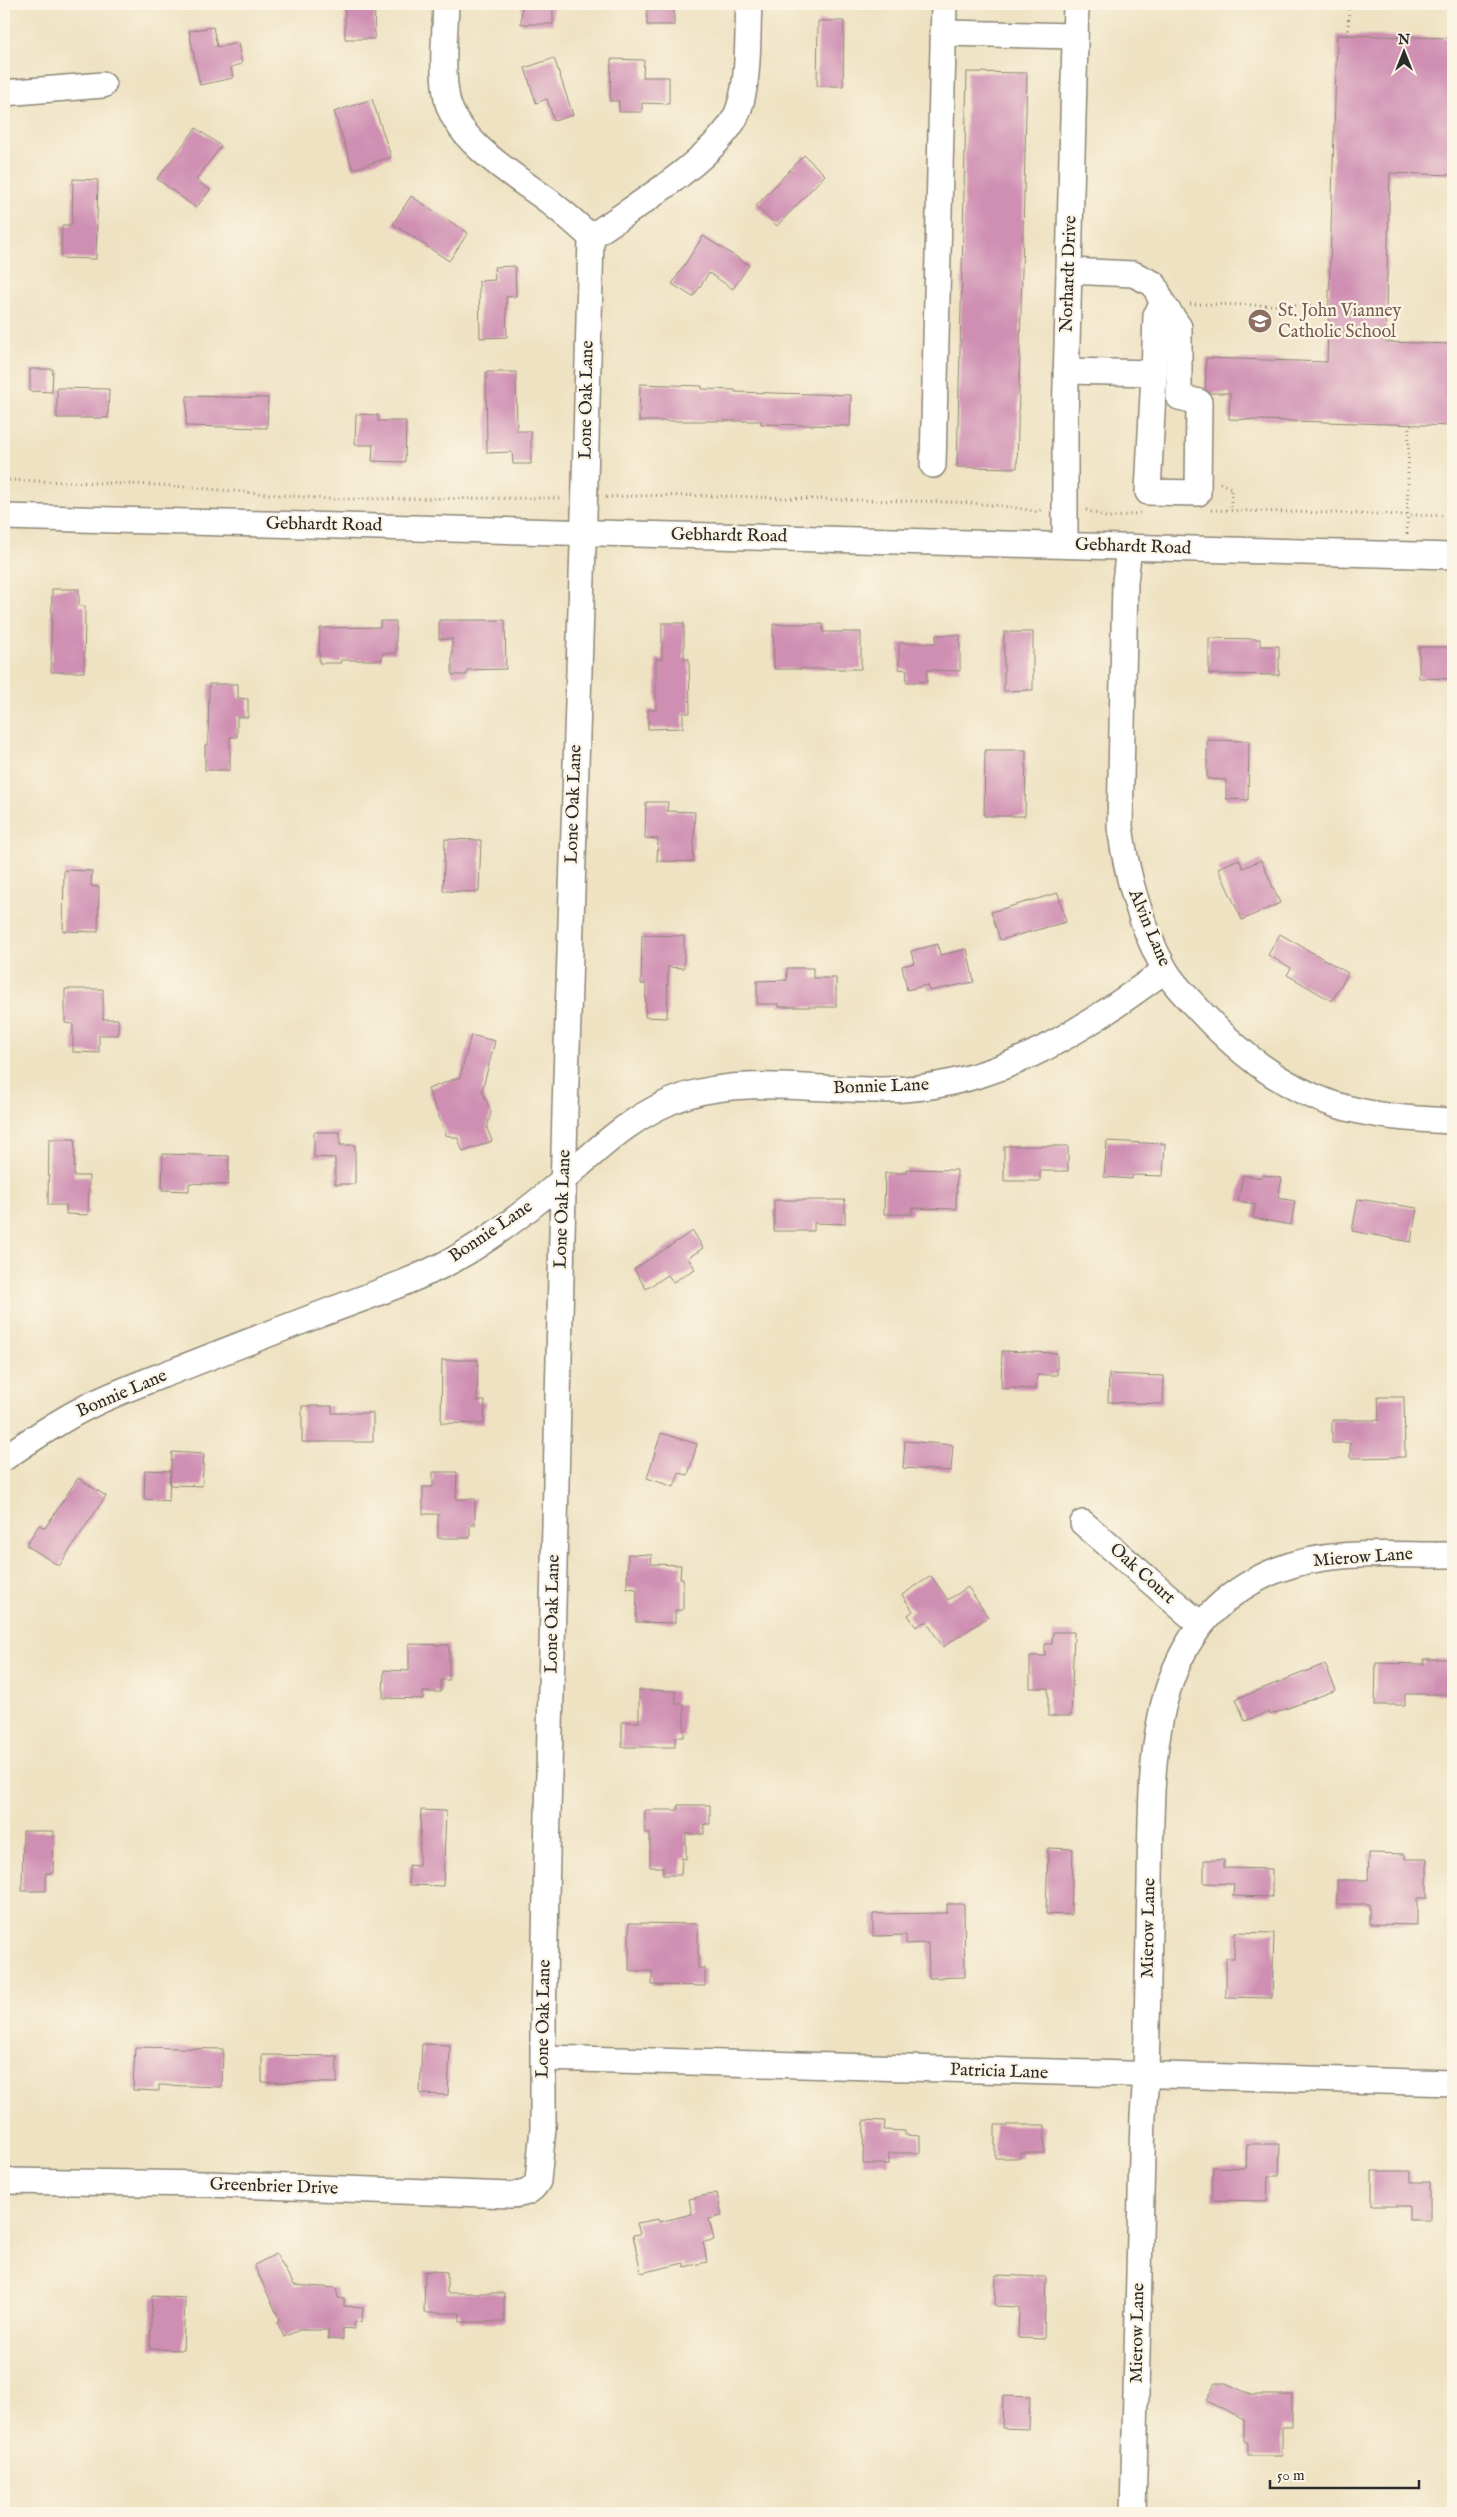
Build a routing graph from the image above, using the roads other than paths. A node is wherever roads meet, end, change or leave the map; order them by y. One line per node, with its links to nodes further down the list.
1 (446, 4): 9 (street)
2 (749, 4): 9 (street)
3 (944, 4): 5 (street)
4 (1076, 4): 6 (street, Norhardt Drive)
5 (943, 33): 6 (street); 14 (street)
6 (1075, 36): 10 (street, Norhardt Drive)
7 (103, 85): 8 (street)
8 (4, 94)
9 (591, 237): 16 (street, Lone Oak Lane)
10 (1069, 271): 11 (street); 12 (street, Norhardt Drive)
11 (1163, 304): 13 (street); 13 (street)
12 (1066, 371): 13 (street); 17 (street, Norhardt Drive)
13 (1154, 373)
14 (933, 465)
15 (4, 517): 16 (street, Gebhardt Road)
16 (584, 532): 17 (street, Gebhardt Road); 22 (street, Lone Oak Lane)
17 (1065, 545): 18 (street, Gebhardt Road)
18 (1128, 547): 19 (street, Gebhardt Road); 20 (street, Alvin Lane)
19 (1453, 556)
20 (1165, 970): 21 (street, Alvin Lane); 22 (street, Bonnie Lane)
21 (1453, 1121)
22 (564, 1177): 23 (street, Bonnie Lane); 27 (street, Lone Oak Lane)
23 (4, 1458)
24 (1083, 1523): 26 (street, Oak Court)
25 (1453, 1554): 26 (street, Mierow Lane)
26 (1201, 1625): 28 (street, Mierow Lane)
27 (544, 2058): 28 (street, Patricia Lane); 31 (street, Lone Oak Lane)
28 (1146, 2076): 29 (street, Patricia Lane); 32 (street, Mierow Lane)
29 (1453, 2083)
30 (4, 2181): 31 (street, Greenbrier Drive)
31 (538, 2181)
32 (1134, 2513)

